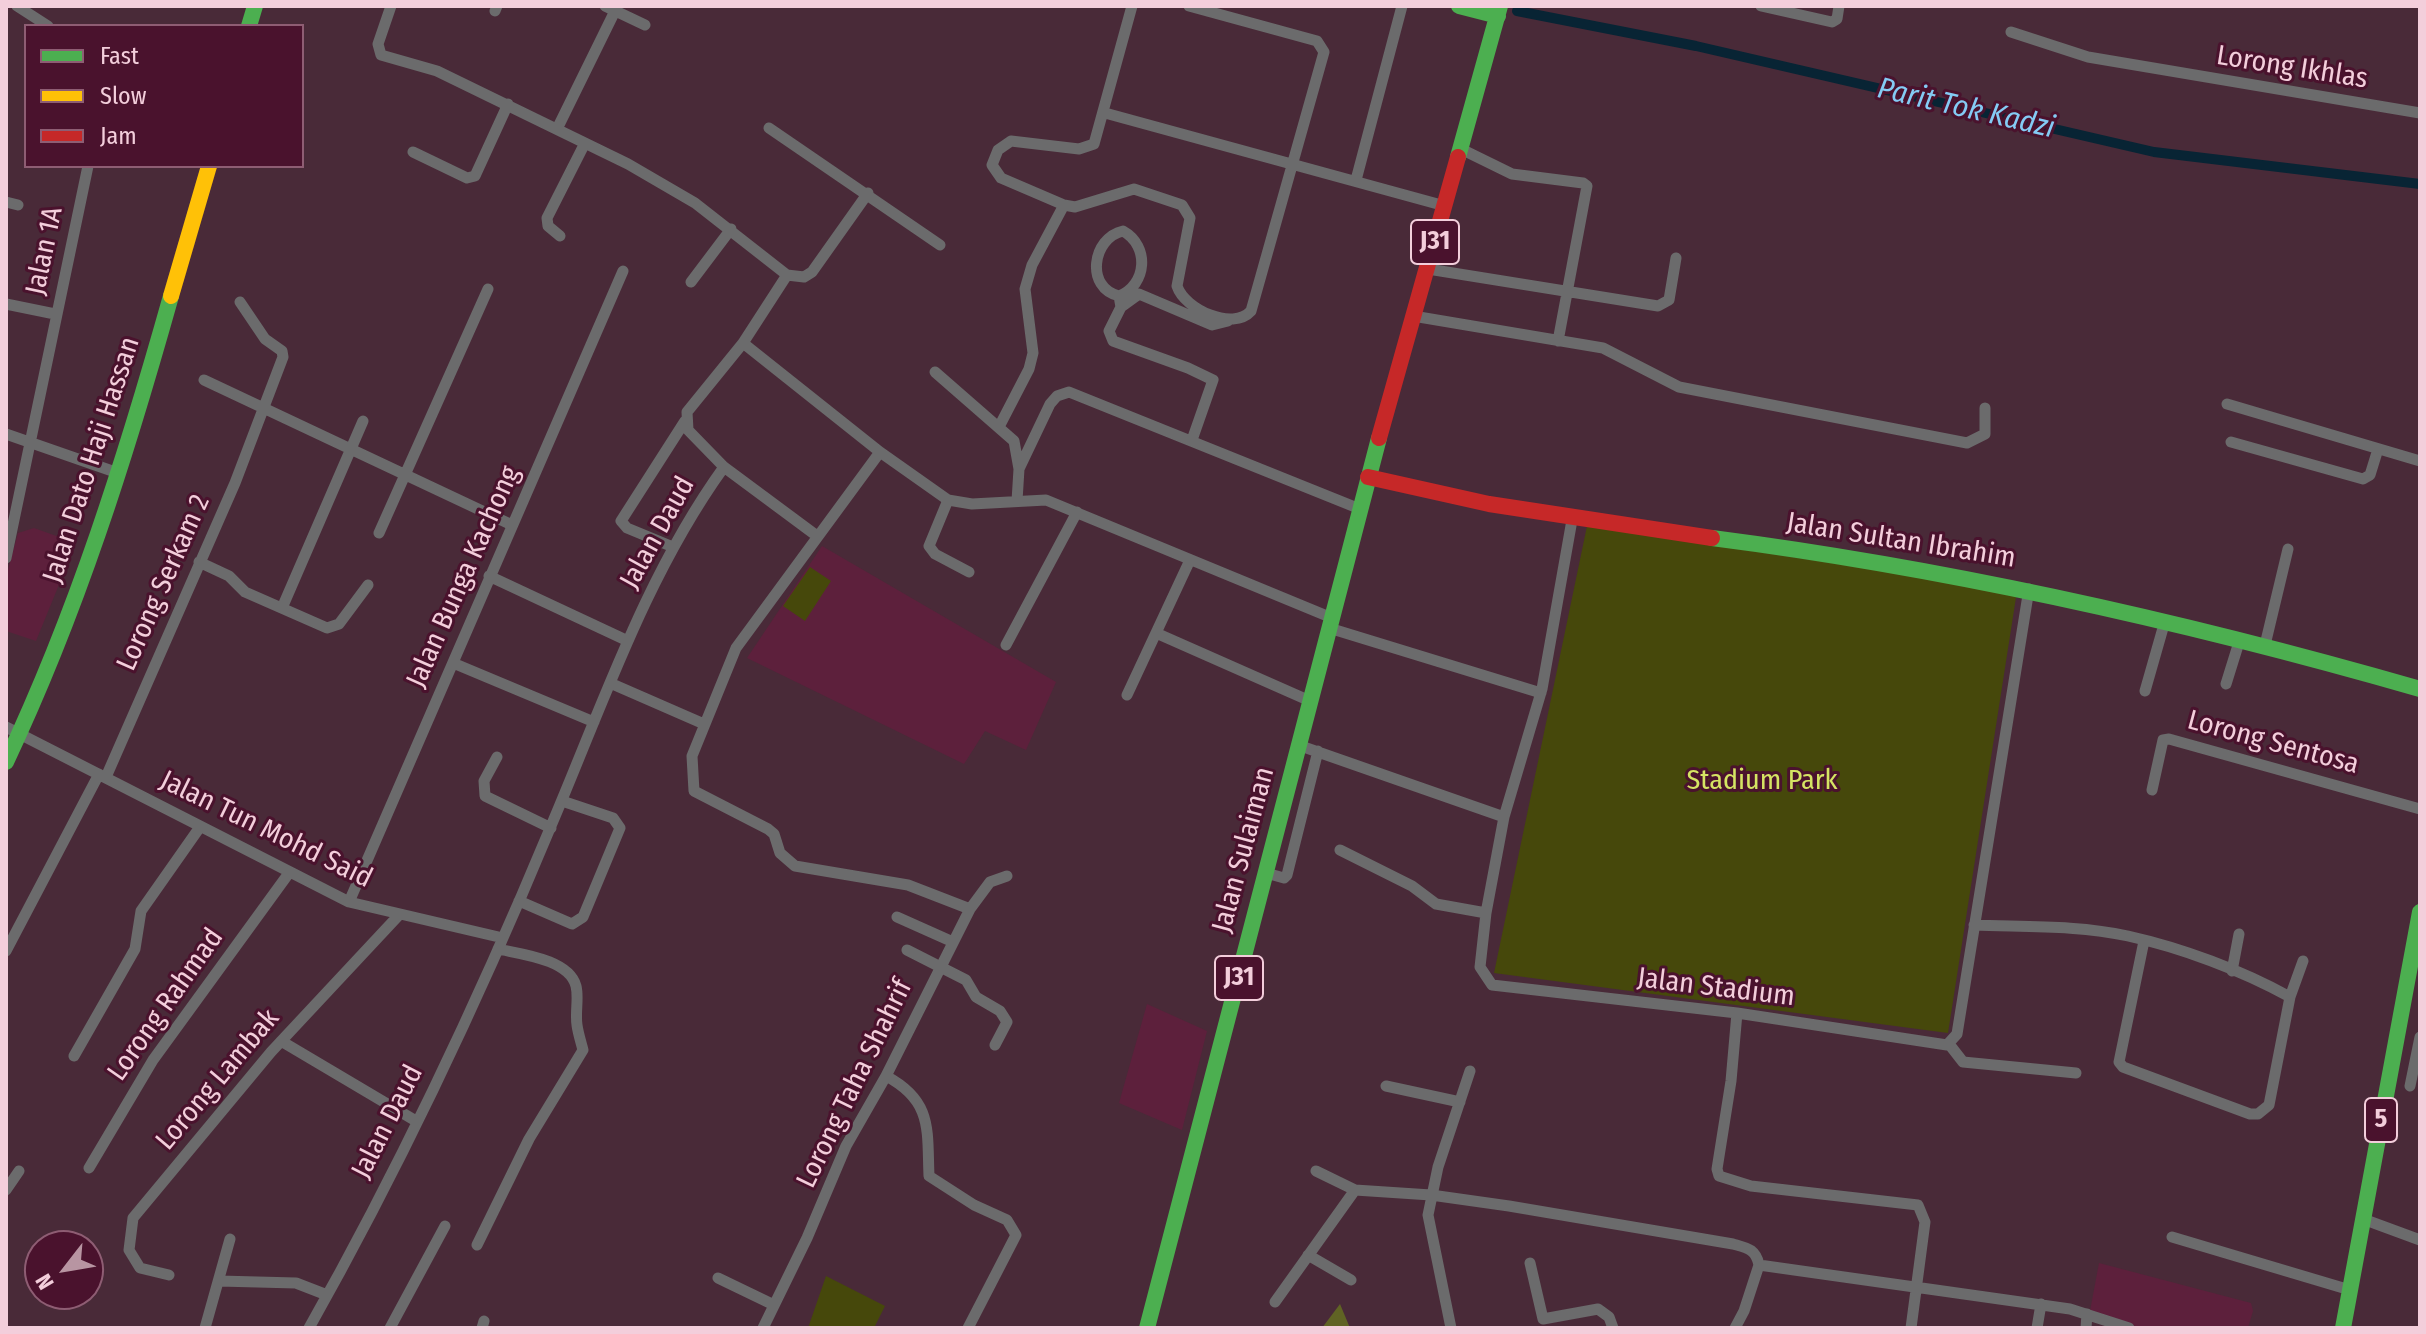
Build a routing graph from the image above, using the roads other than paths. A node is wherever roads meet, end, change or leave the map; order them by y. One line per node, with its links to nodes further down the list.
1 (17, 6): 11 (street)
2 (391, 6): 14 (street)
3 (1132, 6): 15 (street)
4 (1189, 6): 22 (street)
5 (1402, 6): 25 (street)
6 (1459, 6): 10 (main road)
7 (1761, 6): 8 (street)
8 (1839, 6)
9 (610, 8): 12 (street); 18 (street)
10 (1499, 11): 20 (main road, J31)
11 (45, 24)
12 (645, 25)
13 (2011, 32): 16 (street, Lorong Ikhlas)
14 (508, 104): 18 (street); 21 (street)
15 (1105, 113): 22 (street); 27 (street)
16 (2420, 113)
17 (769, 128): 26 (street)
18 (557, 129): 19 (street)
19 (585, 143): 29 (street); 30 (street)
20 (1461, 149): 28 (main road, J31); 38 (street)
21 (413, 152)
22 (1292, 164): 25 (street); 44 (street)
23 (88, 168): 42 (street, Jalan 1A)
24 (208, 168): 65 (main road, Jalan Dato Haji Hassan)
25 (1356, 180): 28 (street)
26 (868, 193): 31 (street); 35 (street)
27 (1064, 205): 44 (street); 54 (street)
28 (1445, 206): 33 (main road, J31)
29 (731, 229): 35 (street); 36 (street)
30 (560, 236)
31 (940, 245)
32 (1676, 258): 38 (street)
33 (1428, 269): 38 (street); 43 (main road, J31)
34 (623, 271): 73 (street, Jalan Bunga Kachong)
35 (787, 275): 46 (street)
36 (691, 282)
37 (488, 289): 66 (street)
38 (1566, 291): 45 (street)
39 (1120, 301): 39 (street); 44 (street); 56 (street)
40 (240, 302): 50 (street, Lorong Serkam 2)
41 (6, 304): 42 (street)
42 (55, 314): 57 (street, Jalan 1A)
43 (1413, 316): 45 (street); 67 (main road, J31)
44 (1228, 321)
45 (1558, 341): 51 (street)
46 (743, 343): 53 (street); 61 (street)
47 (935, 372): 54 (street)
48 (204, 380): 50 (street)
49 (2227, 404): 59 (street)
50 (264, 407): 60 (street); 80 (street, Lorong Serkam 2)
51 (1985, 408)
52 (363, 421): 60 (street)
53 (685, 421): 63 (street, Jalan Daud); 76 (street)
54 (1000, 425): 64 (street)
55 (6, 434): 57 (street)
56 (1192, 440): 64 (street); 70 (street)
57 (29, 441): 65 (street); 78 (street, Jalan 1A)
58 (2231, 442): 59 (street)
59 (2378, 449): 62 (street)
60 (352, 451): 66 (street); 85 (street)
61 (880, 452): 68 (street); 75 (street)
62 (2420, 461)
63 (724, 467): 75 (street); 76 (street, Jalan Daud)
64 (1019, 469): 69 (street)
65 (118, 473): 103 (main road, Jalan Dato Haji Hassan)
66 (405, 476): 73 (street); 74 (street)
67 (1368, 477): 70 (main road, Jalan Sulaiman / J31); 72 (main road, Jalan Sultan Ibrahim)
68 (948, 500): 69 (street); 81 (street)
69 (1017, 501): 71 (street)
70 (1360, 509): 87 (main road, Jalan Sulaiman / J31)
71 (1077, 512): 79 (street); 91 (street)
72 (1572, 520): 84 (main road, Jalan Sultan Ibrahim); 98 (street, Jalan Stadium)
73 (512, 525): 82 (street, Jalan Bunga Kachong)
74 (379, 533)
75 (817, 536): 102 (street)
76 (673, 547): 90 (street, Jalan Daud)
77 (2288, 549): 92 (street)
78 (6, 554)
79 (1190, 560): 87 (street); 88 (street)
80 (199, 562): 85 (street); 108 (street, Lorong Serkam 2)
81 (969, 572)
82 (489, 576): 90 (street); 93 (street, Jalan Bunga Kachong)
83 (368, 585): 85 (street)
84 (2029, 589): 86 (main road, Jalan Sultan Ibrahim); 128 (street)
85 (282, 608)
86 (2165, 621): 89 (main road, Jalan Sultan Ibrahim); 97 (street)
87 (1330, 623): 98 (street); 100 (main road, Jalan Sulaiman / J31)
88 (1156, 633): 99 (street); 100 (street)
89 (2240, 639): 92 (main road, Jalan Sultan Ibrahim); 95 (street)
90 (628, 641): 94 (street, Jalan Daud)
91 (1006, 645)
92 (2265, 645): 96 (main road, Jalan Sultan Ibrahim)
93 (453, 663): 101 (street); 122 (street, Jalan Bunga Kachong)
94 (610, 683): 101 (street, Jalan Daud); 102 (street)
95 (2226, 684)
96 (2420, 689)
97 (2145, 691)
98 (1541, 693): 113 (street, Jalan Stadium)
99 (1127, 695)
100 (1310, 701): 104 (main road, Jalan Sulaiman / J31)
101 (594, 722): 110 (street, Jalan Daud)
102 (704, 724): 123 (street)
103 (13, 731): 107 (main road, Jalan Dato Haji Hassan); 108 (street, Jalan Tun Mohd Said)
104 (1298, 745): 105 (street); 112 (main road, Jalan Sulaiman / J31)
105 (1318, 751): 113 (street); 114 (street)
106 (497, 757): 116 (street)
107 (6, 762)
108 (102, 776): 115 (street, Jalan Tun Mohd Said); 134 (street, Lorong Serkam 2)
109 (2152, 790): 111 (street, Lorong Sentosa)
110 (562, 801): 116 (street, Jalan Daud); 121 (street)
111 (2420, 809)
112 (1280, 816): 114 (street); 119 (main road, Jalan Sulaiman / J31)
113 (1504, 817): 125 (street, Jalan Stadium)
114 (1297, 824): 119 (street)
115 (200, 827): 118 (street, Jalan Tun Mohd Said); 145 (street)
116 (551, 828): 121 (street, Jalan Daud)
117 (1340, 850): 125 (street)
118 (289, 873): 122 (street, Jalan Tun Mohd Said); 154 (street, Lorong Rahmad)
119 (1266, 873): 181 (main road, Jalan Sulaiman / J31)
120 (1007, 876): 123 (street, Lorong Taha Shahrif)
121 (519, 901): 132 (street, Jalan Daud)
122 (349, 902): 126 (street, Jalan Tun Mohd Said)
123 (970, 909): 131 (street, Lorong Taha Shahrif)
124 (2420, 912): 138 (main road, 5)
125 (1486, 913): 140 (street, Jalan Stadium)
126 (399, 915): 132 (street, Jalan Tun Mohd Said); 142 (street, Lorong Lambak)
127 (897, 917): 131 (street)
128 (1974, 925): 130 (street); 143 (street)
129 (2239, 934): 137 (street)
130 (2144, 941): 137 (street); 139 (street)
131 (953, 942): 136 (street, Lorong Taha Shahrif)
132 (500, 943): 153 (street, Jalan Daud); 165 (street, Jalan Tun Mohd Said)
133 (907, 950): 136 (street)
134 (6, 951)
135 (2303, 961): 139 (street)
136 (940, 966): 144 (street); 148 (street, Lorong Taha Shahrif)
137 (2232, 971): 139 (street)
138 (2414, 983): 149 (main road, 5)
139 (2290, 997)
140 (1737, 1013): 143 (street, Jalan Stadium); 173 (street)
141 (2420, 1037): 151 (street)
142 (281, 1041): 153 (street); 169 (street, Lorong Lambak)
143 (1949, 1044): 147 (street)
144 (995, 1045)
145 (74, 1056)
146 (1470, 1071): 152 (street)
147 (2076, 1073)
148 (886, 1076): 178 (street, Lorong Taha Shahrif); 186 (street)
149 (2388, 1079): 151 (street); 160 (main road, 5)
150 (1386, 1086): 152 (street)
151 (2415, 1088)
152 (1460, 1102): 159 (street)
153 (416, 1121): 175 (street, Jalan Daud)
154 (89, 1168)
155 (19, 1171): 157 (street)
156 (1316, 1171): 158 (street)
157 (6, 1190)
158 (1355, 1190): 159 (street); 166 (street)
159 (1431, 1195): 168 (street); 187 (street)
160 (2363, 1219): 164 (street); 174 (main road, 5)
161 (445, 1226): 184 (street)
162 (2172, 1237): 174 (street)
163 (230, 1239): 172 (street)
164 (2420, 1240)
165 (477, 1245)
166 (1308, 1255): 171 (street); 176 (street)
167 (1530, 1263): 180 (street)
168 (1758, 1269): 173 (street); 189 (street)
169 (169, 1275)
170 (718, 1278): 178 (street)
171 (1351, 1280)
172 (219, 1281): 175 (street); 182 (street)
173 (1919, 1286): 177 (street); 190 (street)
174 (2350, 1290): 194 (main road, 5)
175 (327, 1295): 183 (street, Jalan Daud)
176 (1275, 1302)
177 (2041, 1304): 179 (street); 191 (street)
178 (774, 1305): 185 (street, Lorong Taha Shahrif)
179 (2087, 1314): 192 (street); 193 (street)
180 (1545, 1323): 188 (street)
181 (1152, 1326)
182 (205, 1328)
183 (309, 1328)
184 (390, 1328)
185 (763, 1328)
186 (968, 1328)
187 (1451, 1328)
188 (1613, 1328)
189 (1735, 1328)
190 (1911, 1328)
191 (2037, 1328)
192 (2086, 1328)
193 (2129, 1328)
194 (2343, 1328)

